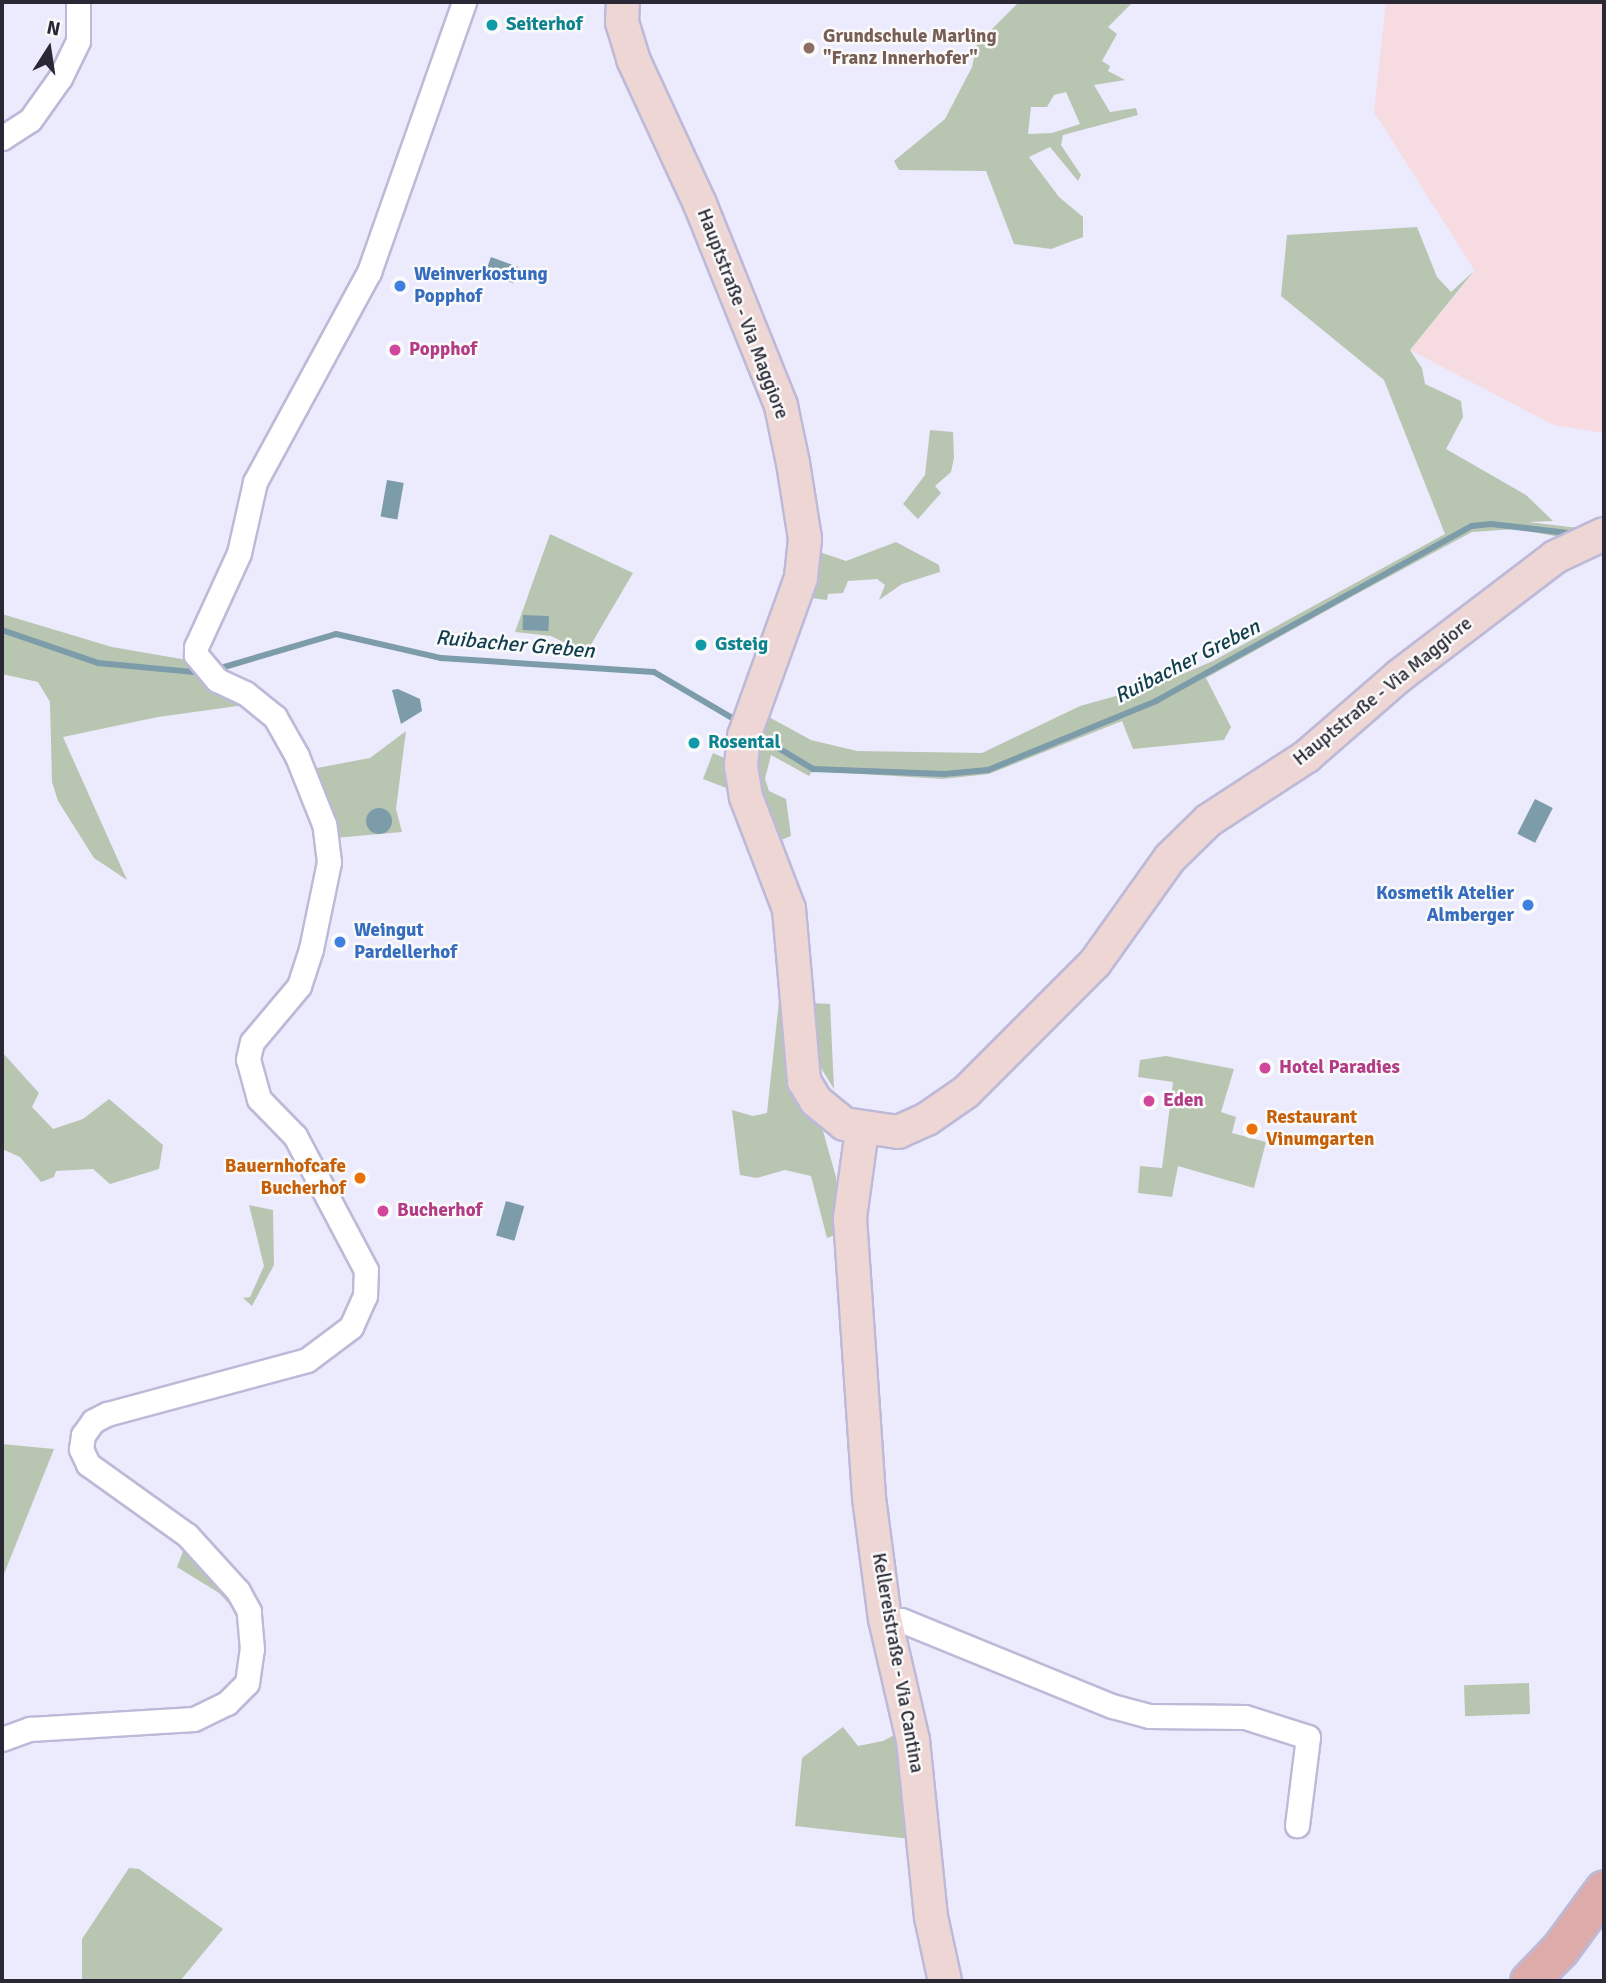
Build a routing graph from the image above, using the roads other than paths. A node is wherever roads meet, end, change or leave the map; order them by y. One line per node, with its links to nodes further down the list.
1 (78, 2): 4 (street)
2 (464, 2): 8 (street)
3 (623, 2): 6 (street, Hauptstraße - Via Maggiore)
4 (2, 138)
5 (1604, 534): 6 (street, Hauptstraße - Via Maggiore)
6 (853, 1127): 7 (street, Kellereistraße - Via Cantina)
7 (885, 1619): 9 (street); 11 (street, Kellereistraße - Via Cantina)
8 (2, 1739)
9 (1297, 1825)
10 (1604, 1889): 12 (main road)
11 (946, 1981)
12 (1529, 1981)

